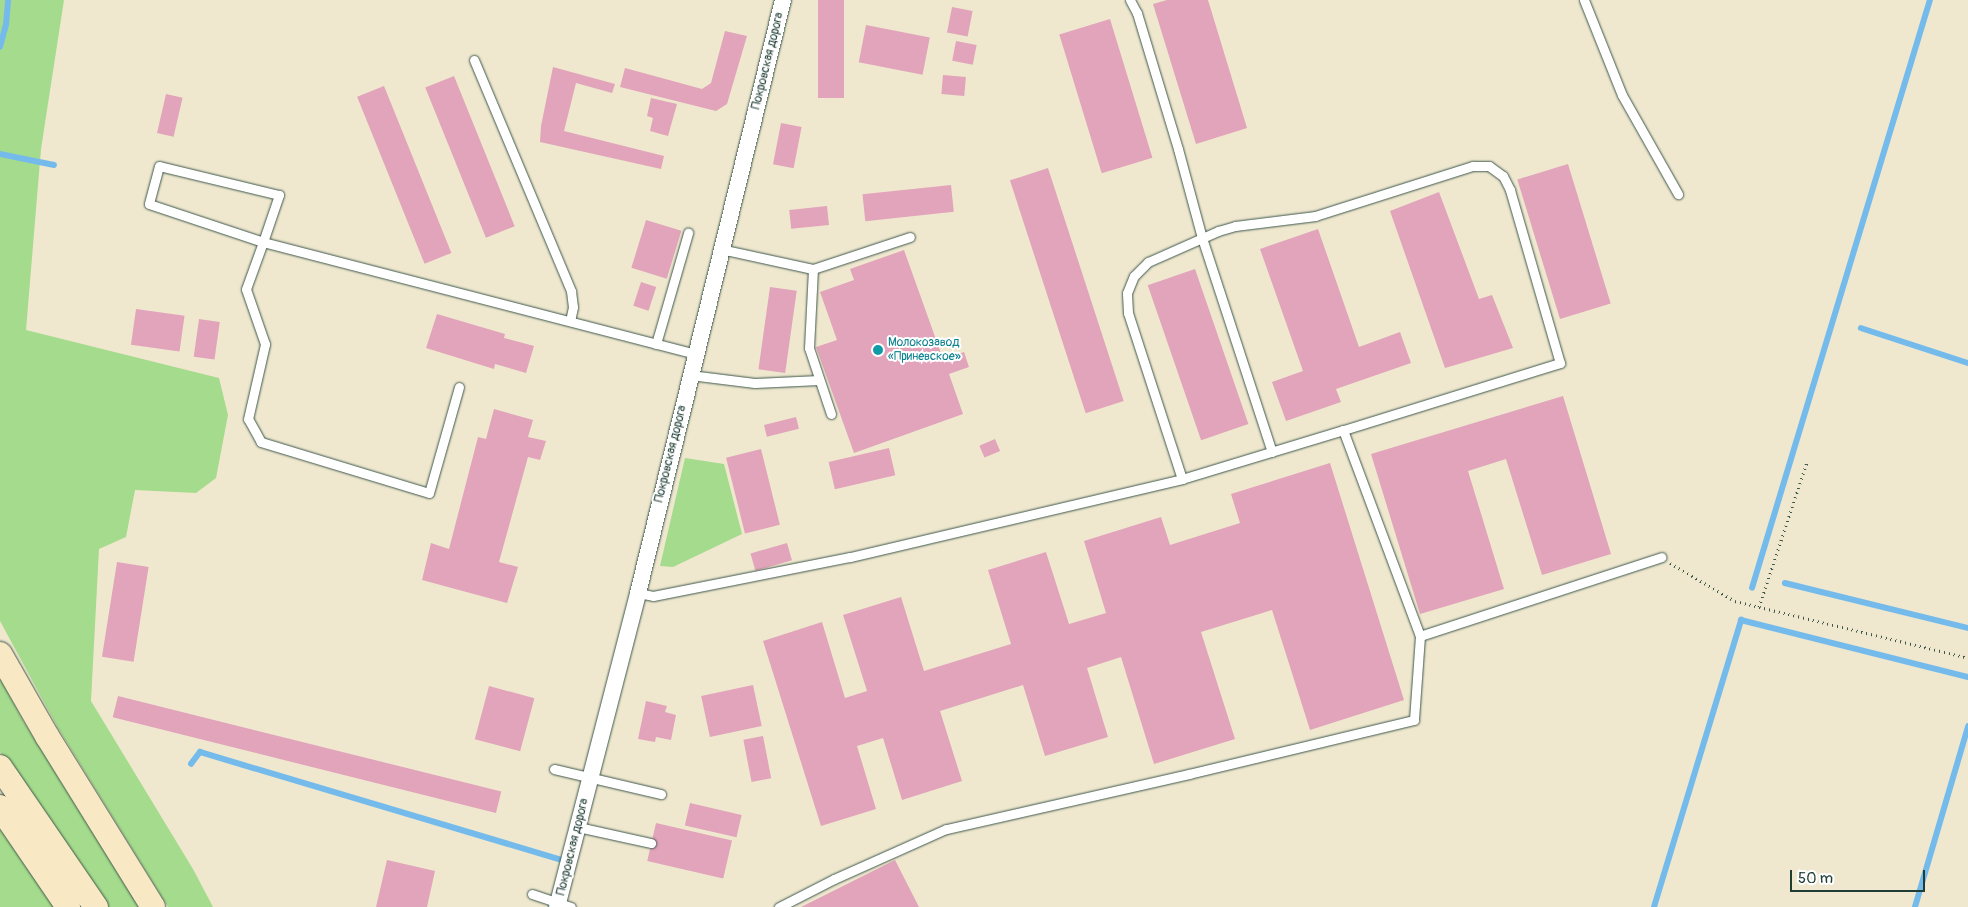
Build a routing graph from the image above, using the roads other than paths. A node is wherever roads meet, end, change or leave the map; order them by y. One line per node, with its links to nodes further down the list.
1 (783, 0): 10 (street, Покровская дорога)
2 (1130, 0): 8 (lane)
3 (1584, 0): 5 (lane)
4 (474, 60): 12 (lane)
5 (1678, 194)
6 (688, 233): 13 (lane)
7 (910, 237): 11 (lane)
8 (1202, 238): 19 (lane); 20 (lane); 21 (lane)
9 (263, 242): 9 (lane); 12 (lane); 17 (lane)
10 (721, 249): 11 (lane); 14 (street, Покровская дорога)
11 (812, 269): 16 (lane)
12 (570, 321): 13 (lane)
13 (656, 344): 14 (lane)
14 (695, 354): 15 (street, Покровская дорога)
15 (690, 375): 16 (lane); 23 (street, Покровская дорога)
16 (820, 380): 18 (lane)
17 (459, 387)
18 (830, 414)
19 (1343, 430): 20 (lane); 24 (lane)
20 (1272, 452): 21 (lane)
21 (1182, 480): 23 (lane)
22 (1661, 557): 24 (lane)
23 (638, 593): 28 (street, Покровская дорога)
24 (1420, 636): 38 (lane)
25 (0, 654): 37 (main road)
26 (0, 767): 36 (main road)
27 (554, 769): 28 (lane)
28 (590, 778): 29 (lane); 31 (street, Покровская дорога)
29 (661, 794)
30 (0, 807): 35 (main road)
31 (578, 827): 32 (lane); 34 (street, Покровская дорога)
32 (651, 843)
33 (532, 894): 34 (lane)
34 (562, 905)
35 (68, 907)
36 (96, 907)
37 (153, 907)
38 (779, 907)

